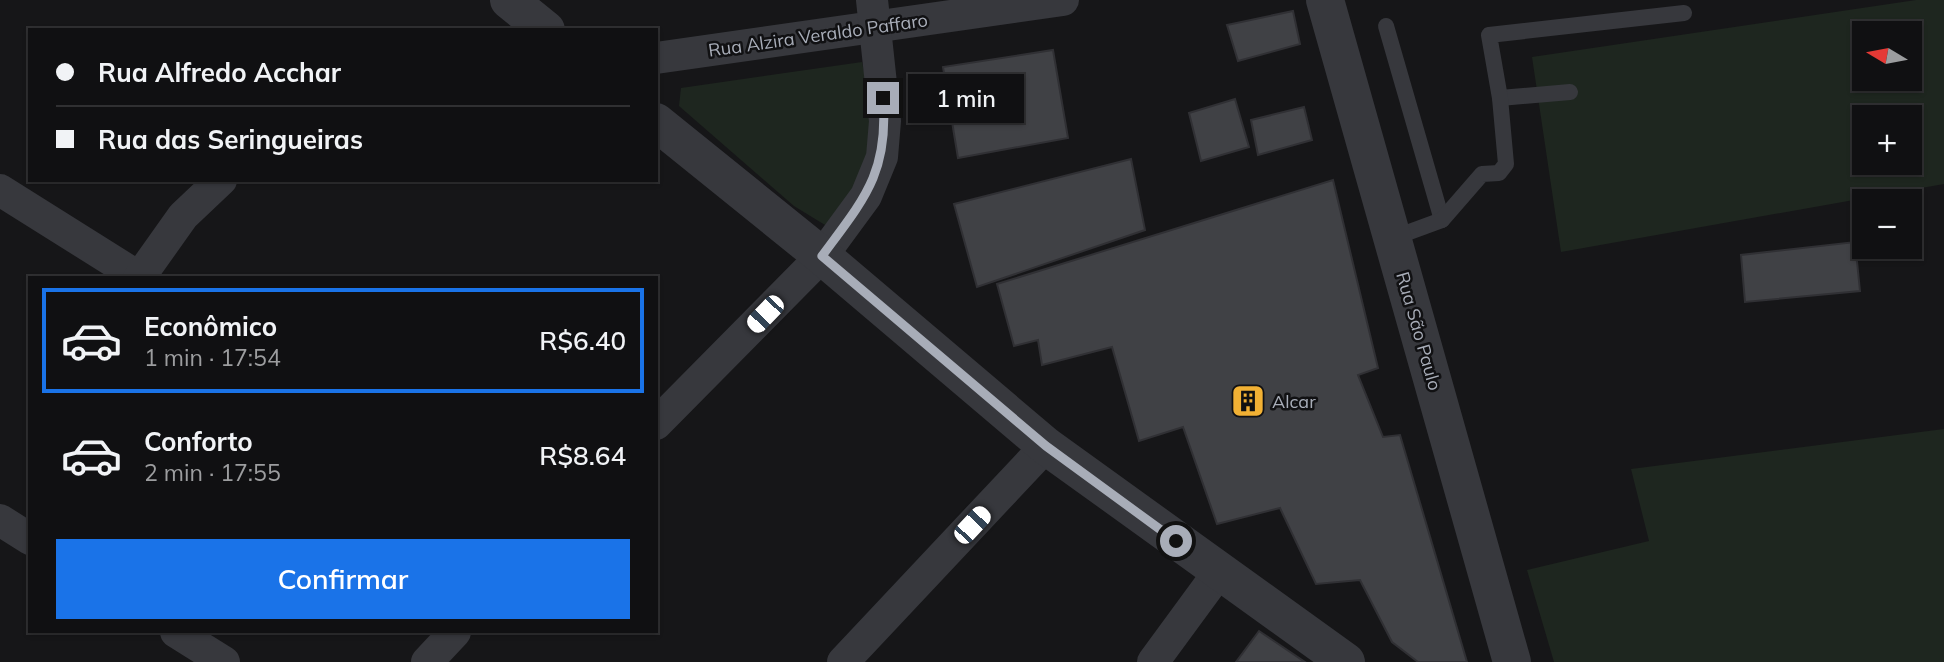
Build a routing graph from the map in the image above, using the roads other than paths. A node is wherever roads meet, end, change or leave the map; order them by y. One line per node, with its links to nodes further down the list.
1 (509, 0): 7 (street)
2 (1063, 0): 5 (street, Rua Alzira Veraldo Paffaro)
3 (1325, 0): 15 (street, Rua São Paulo)
4 (1684, 13): 10 (lane)
5 (875, 14): 8 (street, Rua Alzira Veraldo Paffaro); 16 (street)
6 (1385, 26): 14 (lane)
7 (544, 28)
8 (658, 58)
9 (1570, 92): 10 (lane)
10 (1500, 98): 14 (lane)
11 (658, 124): 16 (street)
12 (219, 182): 18 (street)
13 (0, 190): 17 (street)
14 (1442, 220): 15 (lane)
15 (1393, 238): 31 (street, Rua São Paulo)
16 (822, 256): 19 (street); 20 (street)
17 (136, 276)
18 (140, 276)
19 (658, 422)
20 (1046, 446): 23 (street); 28 (street)
21 (0, 520): 22 (street)
22 (28, 538)
23 (1219, 572): 29 (street); 30 (street)
24 (178, 633): 26 (street)
25 (454, 633): 27 (street)
26 (224, 662)
27 (427, 662)
28 (843, 662)
29 (1153, 662)
30 (1346, 662)
31 (1512, 662)

